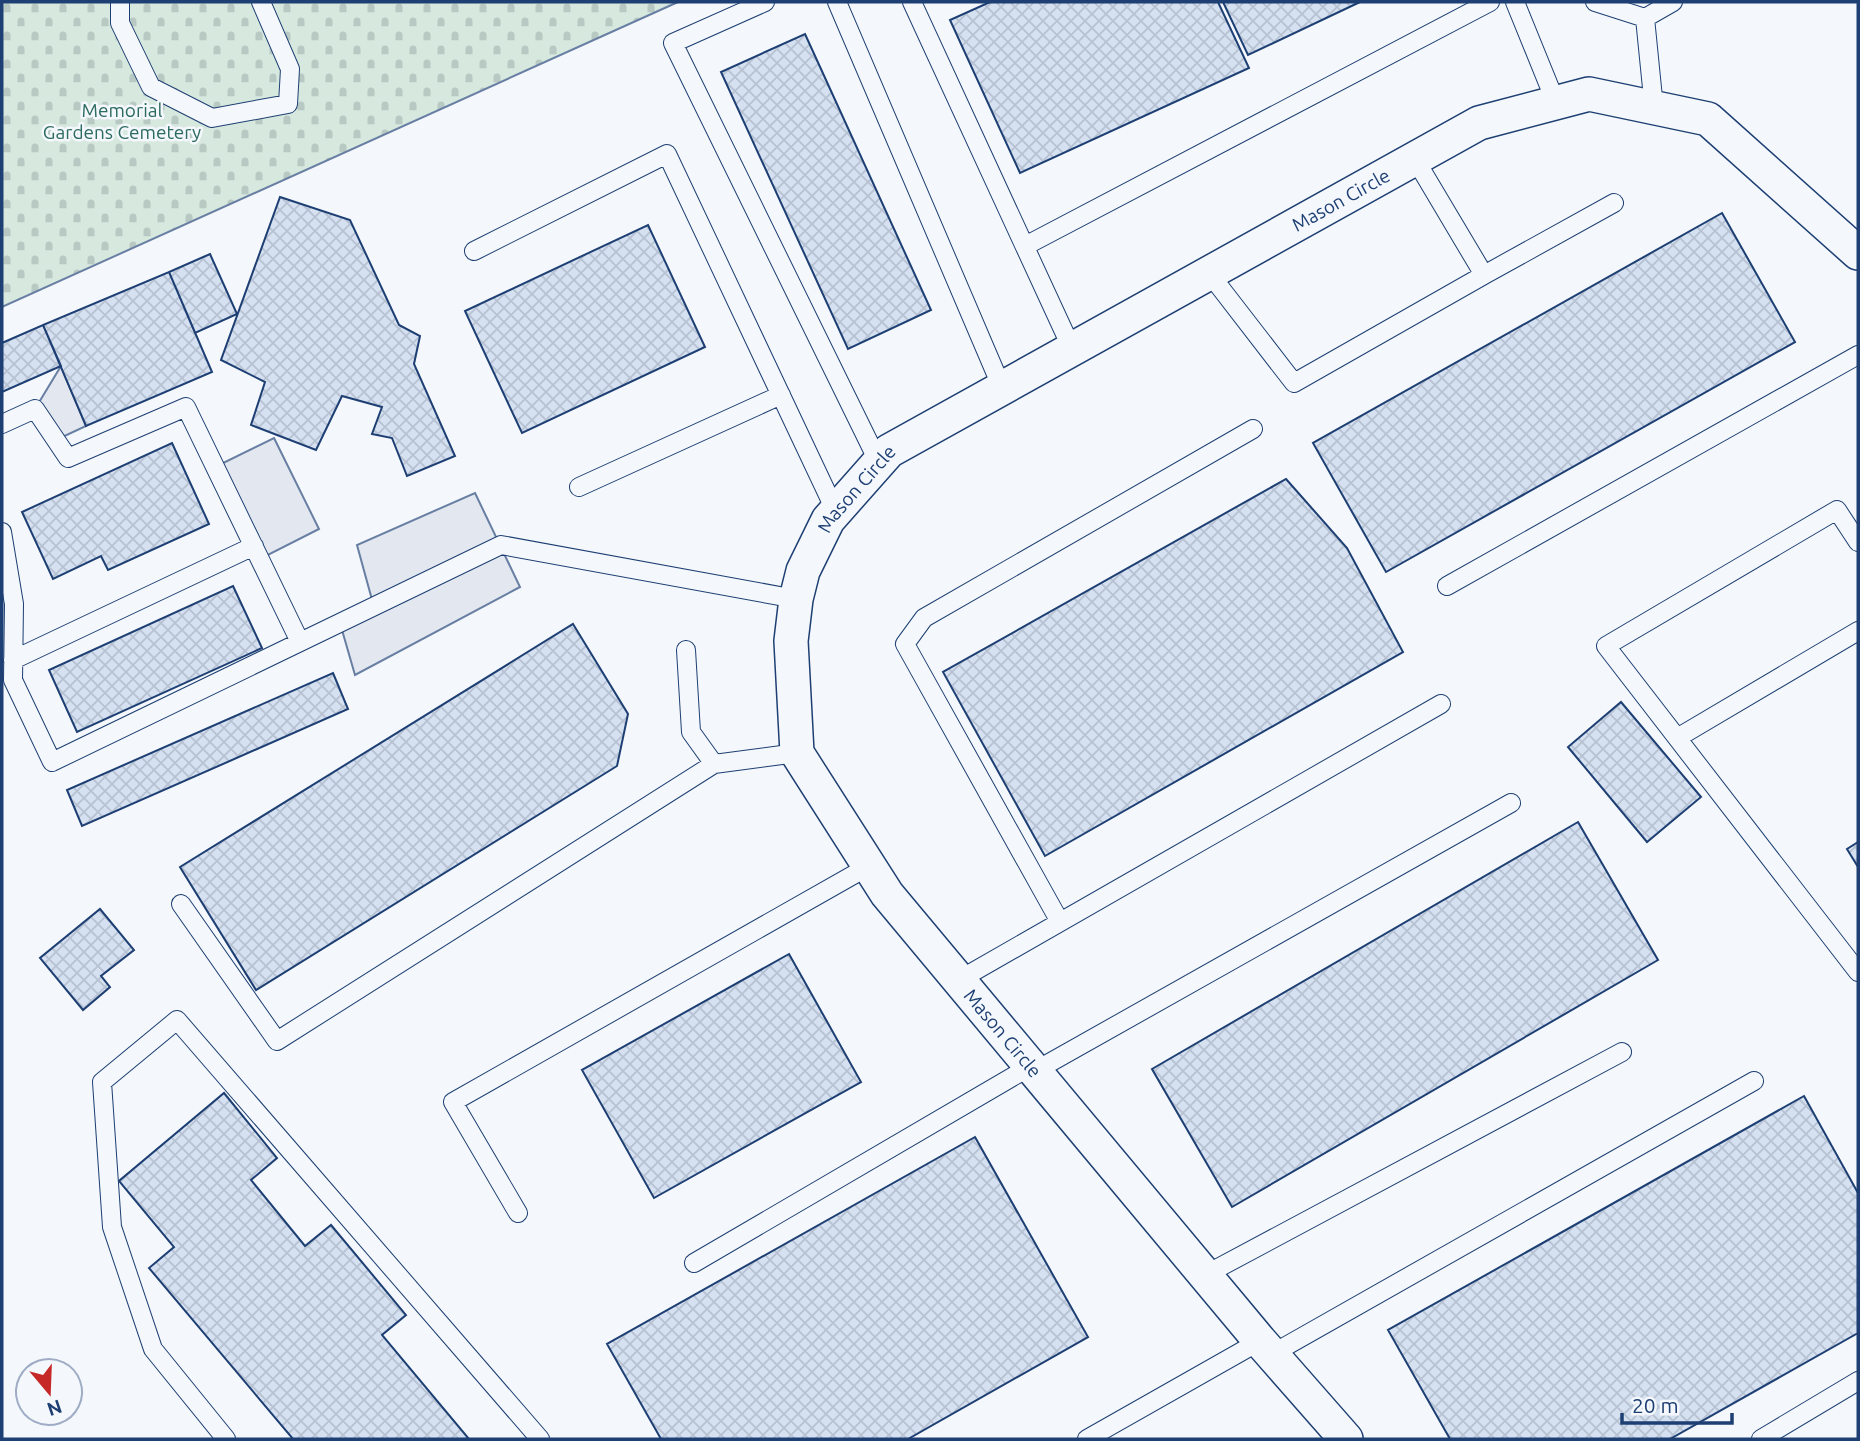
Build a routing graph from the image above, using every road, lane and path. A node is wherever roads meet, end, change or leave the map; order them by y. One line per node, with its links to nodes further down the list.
1 (120, 2): 2 (lane)
2 (261, 2)
3 (765, 2): 26 (lane)
4 (837, 2): 22 (lane)
5 (912, 2): 15 (lane)
6 (1490, 2): 15 (lane)
7 (1515, 2): 11 (lane)
8 (1595, 2): 10 (lane)
9 (1673, 2): 10 (lane)
10 (1644, 18): 12 (lane)
11 (1556, 103): 12 (street, Mason Circle); 13 (street, Mason Circle)
12 (1654, 108): 17 (street, Mason Circle)
13 (1415, 159): 18 (street, Mason Circle); 19 (lane)
14 (1614, 203): 19 (lane)
15 (1025, 246): 20 (lane)
16 (474, 251): 23 (lane)
17 (1858, 253)
18 (1209, 273): 19 (lane); 20 (street, Mason Circle)
19 (1484, 275)
20 (1072, 349): 22 (street, Mason Circle)
21 (1858, 355): 32 (lane)
22 (1002, 388): 26 (street, Mason Circle)
23 (781, 395): 27 (lane); 28 (lane)
24 (2, 424): 31 (lane)
25 (1253, 429): 45 (lane)
26 (879, 463): 28 (street, Mason Circle)
27 (579, 487)
28 (836, 512): 33 (street, Mason Circle)
29 (2, 532): 37 (lane)
30 (1858, 542): 39 (lane)
31 (254, 546): 35 (lane); 37 (lane)
32 (1447, 586)
33 (796, 598): 35 (lane); 40 (street, Mason Circle)
34 (1858, 631): 39 (lane)
35 (300, 642): 37 (lane)
36 (687, 650): 41 (lane)
37 (13, 660)
38 (1441, 704): 45 (lane)
39 (1677, 738): 46 (lane)
40 (797, 753): 41 (lane); 43 (street, Mason Circle)
41 (714, 764): 44 (lane)
42 (1511, 803): 49 (lane)
43 (869, 866): 47 (street, Mason Circle); 51 (lane)
44 (181, 904)
45 (1060, 922): 47 (lane)
46 (1858, 972)
47 (959, 980): 49 (street, Mason Circle)
48 (1622, 1052): 53 (lane)
49 (1033, 1069): 52 (lane); 53 (street, Mason Circle)
50 (1754, 1081): 54 (lane)
51 (518, 1213)
52 (694, 1263)
53 (1205, 1275): 54 (street, Mason Circle)
54 (1266, 1347): 58 (lane); 59 (street, Mason Circle)
55 (1858, 1381): 60 (lane)
56 (226, 1439): 57 (lane)
57 (540, 1439)
58 (1087, 1439)
59 (1346, 1439)
60 (1761, 1439)

